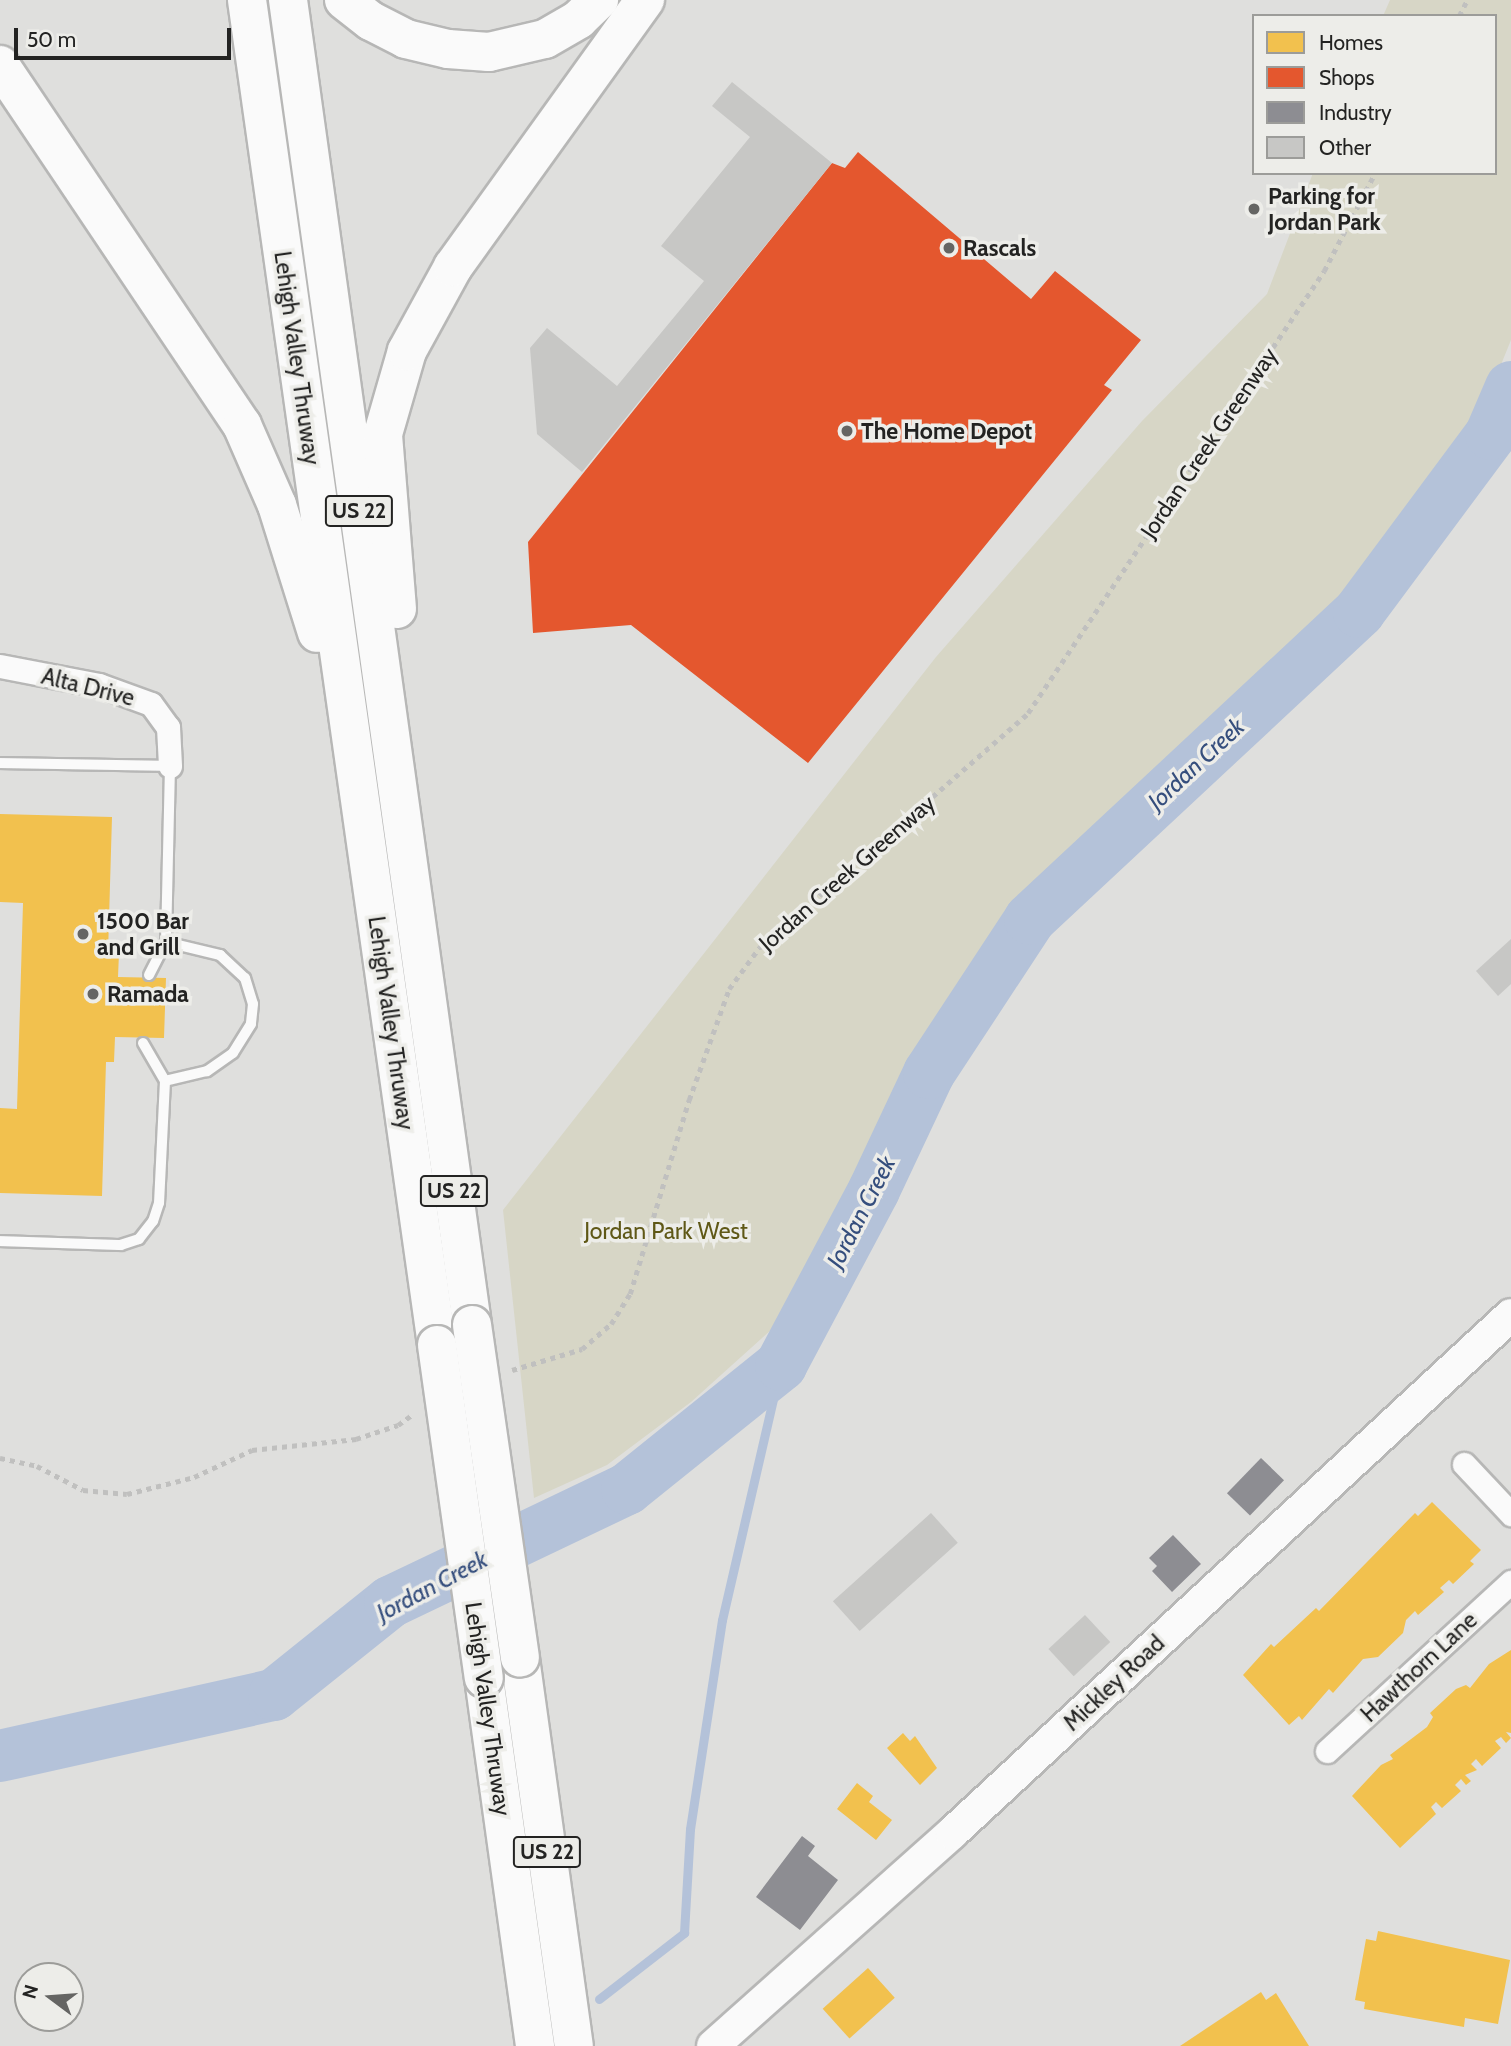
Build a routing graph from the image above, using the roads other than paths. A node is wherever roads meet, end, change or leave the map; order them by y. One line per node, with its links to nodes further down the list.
1 (247, 0): 8 (highway, Lehigh Valley Thruway / US 22)
2 (288, 0): 13 (highway, Lehigh Valley Thruway / US 22)
3 (344, 0): 4 (highway)
4 (599, 0)
5 (645, 0): 13 (highway)
6 (0, 65): 8 (highway)
7 (0, 666): 10 (street, Alta Drive)
8 (350, 739): 22 (highway, Lehigh Valley Thruway / US 22, bridge)
9 (0, 763): 10 (lane)
10 (170, 766): 11 (lane)
11 (166, 942): 12 (lane); 15 (lane)
12 (149, 975)
13 (431, 1023): 23 (highway, Lehigh Valley Thruway / US 22, bridge)
14 (143, 1042): 15 (lane)
15 (165, 1081): 16 (lane)
16 (0, 1241)
17 (1511, 1315): 24 (street, Mickley Road)
18 (1464, 1464): 19 (street)
19 (1511, 1514)
20 (1511, 1582): 21 (street, Hawthorn Lane)
21 (1326, 1751)
22 (536, 2046)
23 (574, 2046)
24 (713, 2046)

